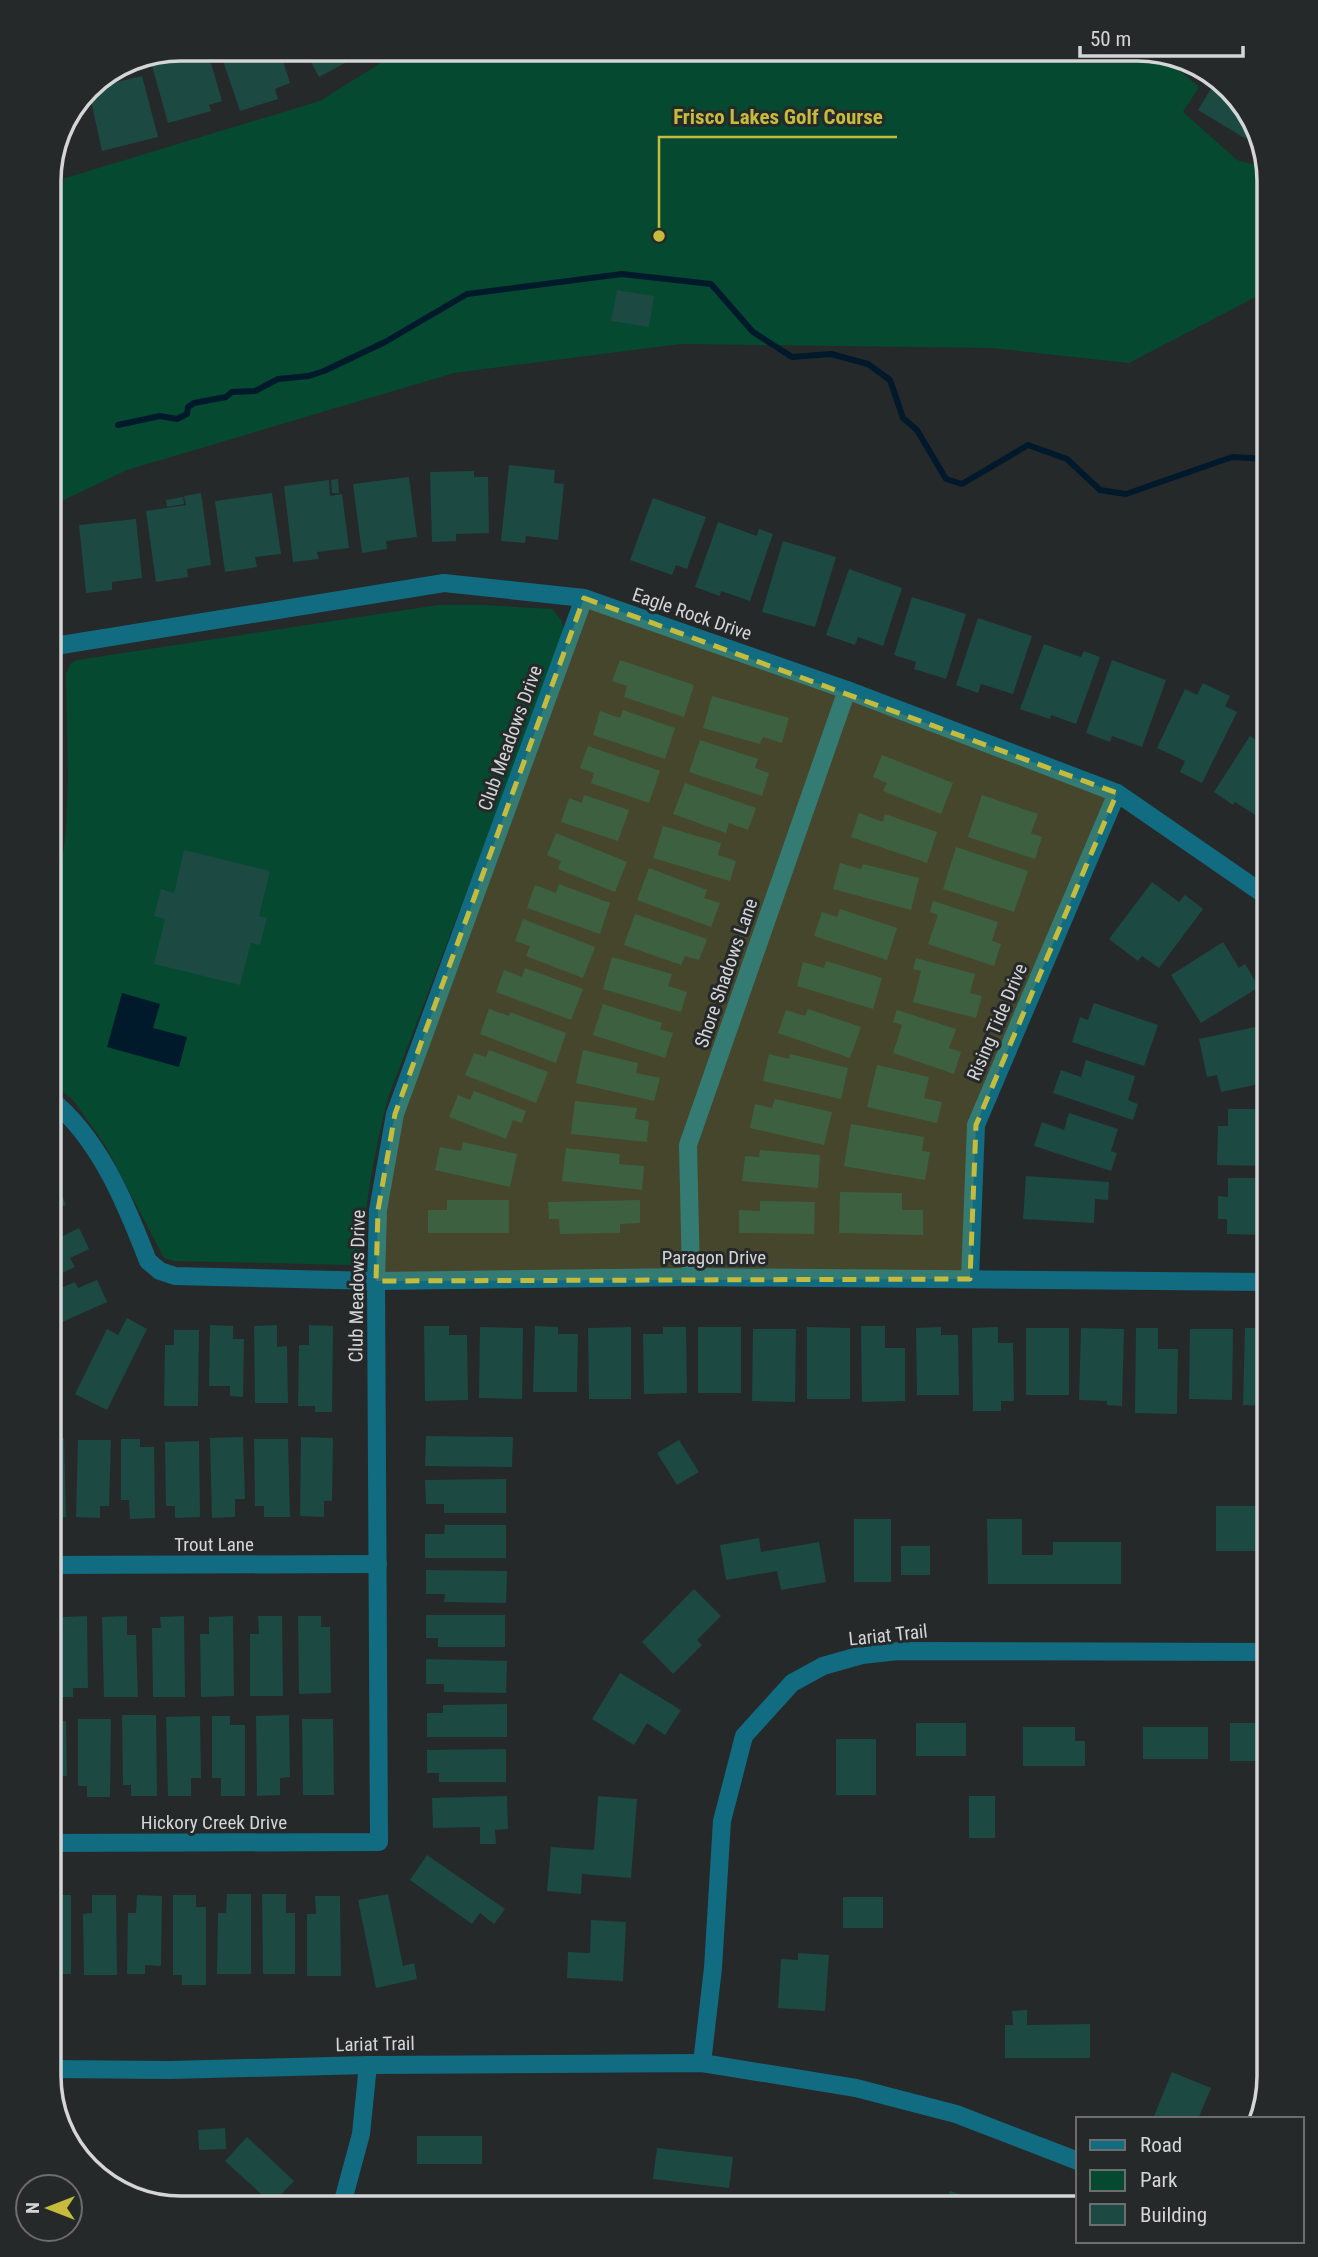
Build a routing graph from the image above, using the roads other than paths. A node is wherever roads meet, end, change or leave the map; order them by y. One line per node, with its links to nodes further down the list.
1 (584, 598): 2 (street, Eagle Rock Drive); 3 (street, Eagle Rock Drive); 9 (street, Club Meadows Drive)
2 (62, 645)
3 (848, 690): 4 (street, Eagle Rock Drive); 7 (street, Shore Shadows Lane)
4 (1117, 793): 5 (street, Eagle Rock Drive); 8 (street, Rising Tide Drive)
5 (1257, 889)
6 (62, 1111): 9 (street, Paragon Drive)
7 (691, 1277): 8 (street, Paragon Drive); 9 (street, Paragon Drive)
8 (970, 1279): 10 (street, Paragon Drive)
9 (376, 1281): 11 (street, Club Meadows Drive)
10 (1257, 1282)
11 (378, 1564): 12 (street, Trout Lane); 14 (street, Club Meadows Drive)
12 (61, 1565)
13 (1257, 1652): 16 (street, Lariat Trail)
14 (379, 1842): 15 (street, Hickory Creek Drive)
15 (61, 1843)
16 (702, 2063): 17 (street, Lariat Trail); 19 (street, Lariat Trail)
17 (368, 2065): 18 (street, Lariat Trail); 20 (street)
18 (61, 2069)
19 (1076, 2160)
20 (344, 2195)

